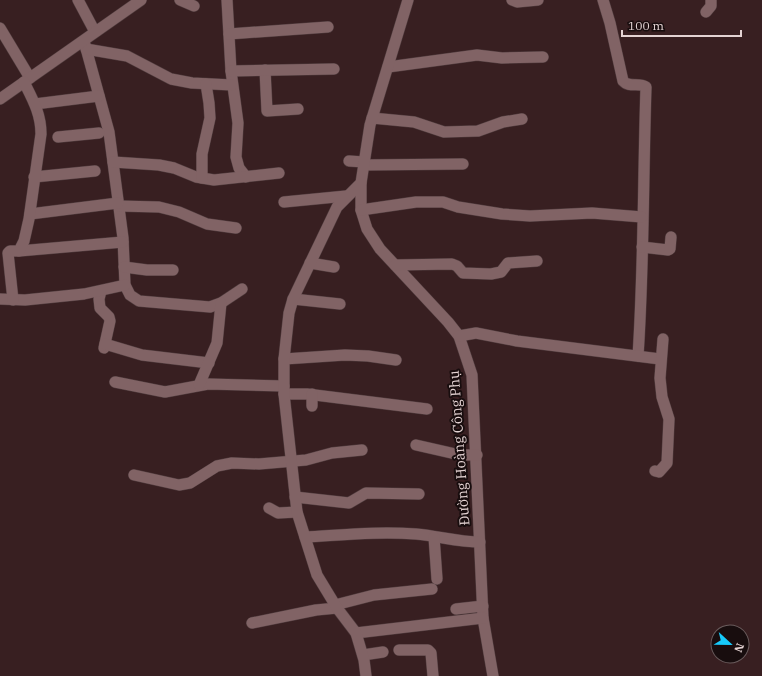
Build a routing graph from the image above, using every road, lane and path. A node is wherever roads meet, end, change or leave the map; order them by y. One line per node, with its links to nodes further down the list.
1 (78, 0): 14 (street)
2 (141, 0): 14 (street)
3 (180, 0): 10 (street)
4 (227, 0): 15 (street)
5 (408, 0): 18 (street, Đường Hoàng Công Phụ)
6 (512, 0): 7 (street)
7 (538, 0)
8 (603, 0): 47 (street)
9 (711, 0): 11 (street)
10 (194, 6)
11 (706, 12)
12 (328, 27): 15 (street)
13 (0, 28): 22 (street)
14 (95, 32): 16 (street)
15 (229, 34): 21 (street)
16 (85, 45): 22 (street); 23 (street); 25 (street)
17 (542, 57): 18 (street)
18 (388, 67): 29 (street, Đường Hoàng Công Phụ)
19 (334, 68): 20 (street)
20 (265, 70): 21 (street); 28 (street)
21 (231, 72): 24 (street)
22 (27, 80): 26 (street); 27 (street)
23 (206, 84): 24 (street); 40 (street)
24 (232, 85): 39 (street)
25 (99, 96): 27 (street); 36 (street)
26 (0, 99)
27 (36, 104): 32 (street)
28 (298, 108)
29 (372, 118): 30 (street); 34 (street, Đường Hoàng Công Phụ)
30 (522, 119)
31 (99, 133): 32 (street)
32 (41, 134): 38 (street)
33 (349, 161): 34 (street)
34 (363, 164): 35 (street); 41 (street, Đường Hoàng Công Phụ)
35 (463, 164)
36 (114, 166): 38 (street); 40 (street); 44 (street)
37 (279, 173): 39 (street)
38 (34, 177): 46 (street)
39 (246, 177): 40 (street)
40 (202, 178)
41 (360, 183): 42 (street); 45 (street, Đường Hoàng Công Phụ)
42 (346, 196): 43 (street); 55 (street)
43 (284, 202)
44 (119, 204): 46 (street); 48 (street); 50 (street)
45 (361, 210): 47 (street); 56 (street, Đường Hoàng Công Phụ)
46 (30, 214): 52 (street)
47 (642, 216): 51 (street)
48 (236, 228)
49 (671, 237): 51 (street)
50 (123, 242): 52 (street); 57 (street)
51 (642, 247): 70 (street)
52 (19, 251): 53 (street)
53 (4, 257): 65 (street)
54 (537, 262): 56 (street)
55 (310, 263): 58 (street); 64 (street)
56 (395, 265): 68 (street, Đường Hoàng Công Phụ)
57 (124, 267): 59 (street); 60 (street)
58 (334, 267)
59 (173, 270)
60 (125, 285): 62 (street); 66 (street)
61 (242, 289): 66 (street)
62 (100, 291): 65 (street); 74 (street)
63 (0, 299): 65 (street)
64 (293, 299): 67 (street); 71 (street)
65 (13, 300)
66 (221, 303): 74 (street)
67 (340, 304)
68 (459, 336): 70 (street); 83 (street, Đường Hoàng Công Phụ)
69 (663, 339): 72 (street)
70 (638, 356): 72 (street)
71 (284, 359): 73 (street); 77 (street)
72 (660, 359): 85 (street)
73 (396, 360)
74 (209, 363): 76 (street)
75 (115, 382): 76 (street)
76 (199, 385): 77 (street)
77 (284, 390): 78 (street); 84 (street)
78 (312, 394): 79 (street); 80 (street)
79 (312, 406)
80 (427, 409)
81 (416, 445): 83 (street)
82 (362, 450): 84 (street)
83 (477, 455): 93 (street, Đường Hoàng Công Phụ)
84 (291, 460): 86 (street); 88 (street)
85 (655, 471)
86 (134, 475)
87 (419, 494): 88 (street)
88 (295, 496): 90 (street)
89 (269, 508): 90 (street)
90 (297, 512): 91 (street)
91 (305, 537): 92 (street); 95 (street)
92 (434, 537): 93 (street); 95 (street)
93 (480, 542): 94 (street, Đường Hoàng Công Phụ)
94 (483, 606): 96 (street); 97 (street, Đường Hoàng Công Phụ)
95 (336, 607): 98 (street); 99 (street)
96 (456, 609)
97 (483, 618): 99 (street); 105 (street, Đường Hoàng Công Phụ)
98 (252, 623)
99 (356, 633): 102 (street)
100 (399, 650): 104 (street)
101 (383, 652): 102 (street)
102 (363, 655): 103 (street)
103 (366, 676)
104 (433, 676)
105 (493, 676)

